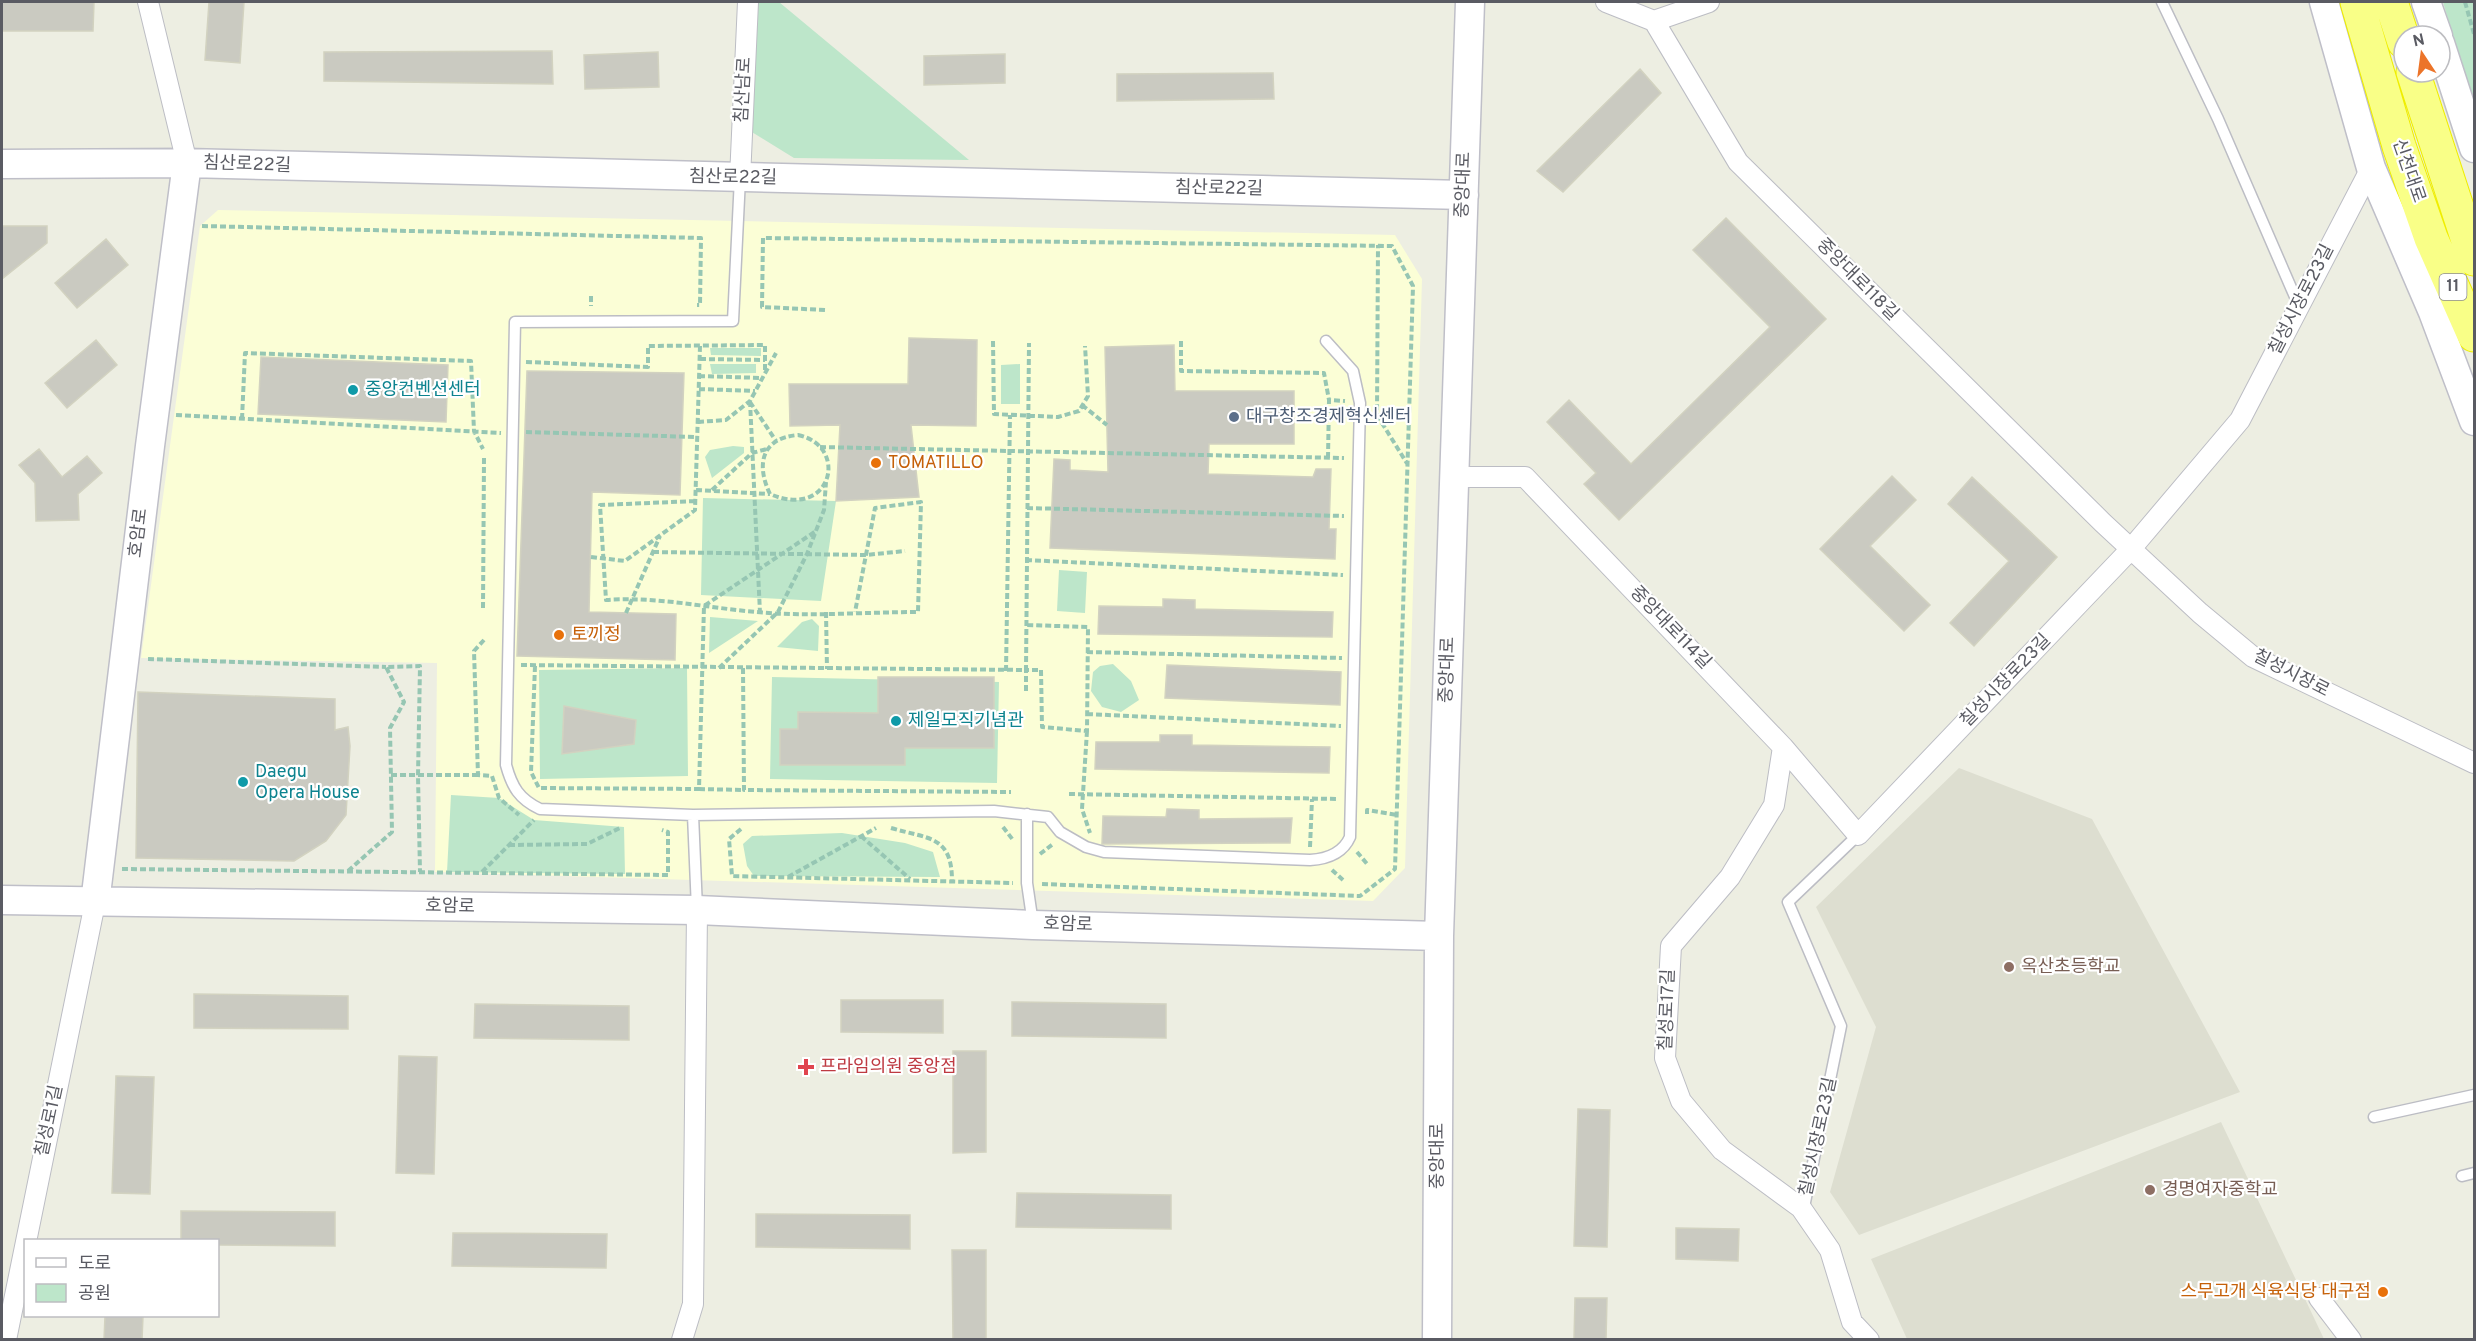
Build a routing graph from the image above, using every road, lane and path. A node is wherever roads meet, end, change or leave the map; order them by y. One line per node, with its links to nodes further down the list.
1 (148, 2): 25 (street)
2 (748, 2): 28 (street, 침산남로)
3 (1470, 2): 29 (street, 중앙대로)
4 (1606, 2): 14 (street)
5 (1709, 2): 14 (street)
6 (2162, 2): 35 (lane)
7 (2324, 2): 27 (street)
8 (2344, 2): 23 (highway)
9 (2357, 2): 23 (highway, 신천대로)
10 (2391, 2): 15 (highway)
11 (2407, 2): 16 (highway)
12 (2426, 2): 17 (street)
13 (2465, 2): 18 (path)
14 (1654, 21): 91 (street, 중앙대로118길)
15 (2398, 24)
16 (2411, 24)
17 (2434, 24)
18 (2475, 34)
19 (2452, 79): 24 (street)
20 (2417, 84): 22 (highway, 신천대로)
21 (2422, 84): 22 (highway)
22 (2429, 124): 31 (highway, 신천대로)
23 (2399, 146): 37 (highway, 신천대로 / 11)
24 (2475, 148)
25 (187, 163): 26 (street, 침산로22길); 28 (street, 침산로22길); 171 (street, 호암로)
26 (2, 164)
27 (2371, 168): 35 (street, 칠성시장로23길); 62 (street)
28 (740, 178): 29 (street, 침산로22길); 142 (lane)
29 (1464, 195): 80 (street, 중앙대로)
30 (199, 237): 34 (path)
31 (2470, 247)
32 (591, 296): 33 (path)
33 (600, 305)
34 (689, 305)
35 (2299, 306): 91 (street, 칠성시장로23길)
36 (825, 310): 79 (path)
37 (2475, 335)
38 (993, 341): 58 (path)
39 (1181, 341): 53 (path)
40 (1326, 341): 78 (lane)
41 (1029, 343): 59 (path)
42 (700, 346): 45 (path); 46 (path); 47 (path)
43 (1085, 346): 55 (path)
44 (776, 353): 48 (path)
45 (700, 359): 46 (path); 49 (path)
46 (765, 360): 48 (path)
47 (522, 362)
48 (765, 372): 50 (path)
49 (699, 376): 50 (path); 51 (path)
50 (762, 378): 52 (path)
51 (699, 389): 52 (path); 63 (path)
52 (755, 391): 54 (path)
53 (1329, 400)
54 (750, 401): 63 (path); 70 (path); 76 (path)
55 (1082, 405): 59 (path); 65 (path)
56 (176, 408): 57 (path)
57 (176, 415): 61 (path); 64 (path)
58 (1010, 415): 59 (path); 74 (path)
59 (1028, 415): 75 (path)
60 (1377, 415): 79 (path)
61 (242, 418): 66 (path); 66 (path)
62 (2475, 421)
63 (698, 422): 69 (path)
64 (174, 425)
65 (1107, 425)
66 (474, 431): 68 (path); 72 (path)
67 (522, 432): 69 (path)
68 (502, 433)
69 (697, 437): 82 (path)
70 (776, 441): 71 (path); 73 (path)
71 (820, 447): 74 (path); 81 (path)
72 (483, 449)
73 (768, 449): 76 (path); 85 (path)
74 (1010, 449): 75 (path); 123 (path)
75 (1027, 450): 78 (path); 87 (path)
76 (752, 453): 83 (path); 84 (path)
77 (484, 458): 104 (path)
78 (1359, 459): 88 (lane)
79 (1408, 465): 169 (path)
80 (1455, 477): 128 (street, 중앙대로114길); 174 (street, 중앙대로)
81 (826, 482): 85 (path); 89 (path)
82 (696, 490): 83 (path); 86 (path)
83 (712, 491): 84 (path)
84 (754, 494): 85 (path); 100 (path)
85 (770, 494)
86 (695, 501): 90 (path); 98 (path)
87 (1027, 508): 88 (path); 99 (path)
88 (1358, 516): 101 (lane)
89 (816, 531): 94 (path); 95 (path)
90 (660, 536): 93 (path); 98 (path)
91 (2130, 549): 129 (street, 칠성시장로); 153 (street, 칠성시장로23길)
92 (905, 551): 96 (path)
93 (653, 552): 94 (path); 102 (path)
94 (784, 554): 95 (path); 100 (path)
95 (807, 554): 96 (path); 105 (path)
96 (866, 555): 107 (path); 107 (path)
97 (591, 557): 98 (path)
98 (604, 560): 102 (path)
99 (1026, 560): 101 (path); 110 (path)
100 (758, 572): 103 (path); 109 (path)
101 (1356, 575): 115 (lane)
102 (632, 598): 103 (path); 108 (path)
103 (704, 606): 109 (path); 118 (path)
104 (483, 608)
105 (778, 612): 106 (path); 109 (path); 119 (path)
106 (826, 612): 107 (path); 121 (path)
107 (855, 612)
108 (626, 613)
109 (759, 613)
110 (1026, 625): 112 (path); 122 (path)
111 (484, 640): 131 (path)
112 (1088, 652): 115 (path); 125 (path)
113 (521, 655): 116 (path)
114 (141, 658): 117 (path)
115 (1354, 658): 126 (lane)
116 (535, 666): 118 (path); 134 (path)
117 (386, 667): 130 (path); 132 (path)
118 (701, 668): 119 (path); 134 (path)
119 (719, 668): 120 (path)
120 (743, 668): 121 (path); 135 (path)
121 (826, 669): 123 (path)
122 (1026, 670): 123 (path); 124 (path); 127 (path)
123 (1006, 671)
124 (1026, 691)
125 (1087, 714): 126 (path); 127 (path)
126 (1353, 726): 140 (lane)
127 (1087, 731): 138 (path)
128 (1784, 747): 153 (street, 중앙대로114길); 179 (street, 칠성로17길)
129 (2475, 763)
130 (391, 775): 132 (path); 162 (path)
131 (478, 775): 132 (path); 133 (path)
132 (418, 776): 163 (path)
133 (492, 776)
134 (699, 789): 135 (path)
135 (744, 790): 136 (path)
136 (1011, 792)
137 (1069, 794): 138 (path)
138 (1083, 795): 139 (path); 156 (path)
139 (1312, 799): 140 (path); 158 (path)
140 (1351, 799): 158 (lane)
141 (1027, 814): 142 (lane); 156 (lane); 169 (lane)
142 (693, 815): 172 (lane)
143 (534, 820): 155 (path)
144 (631, 824): 155 (path)
145 (744, 827): 165 (path)
146 (867, 827): 147 (path)
147 (878, 827): 148 (path); 152 (path)
148 (887, 827): 149 (path); 168 (path)
149 (911, 827)
150 (994, 827): 154 (path)
151 (669, 832): 164 (path)
152 (861, 836): 165 (path); 167 (path)
153 (1858, 836): 179 (lane, 칠성시장로23길)
154 (1015, 842)
155 (510, 844): 164 (path)
156 (1095, 849): 158 (lane)
157 (1356, 852): 159 (path)
158 (1310, 860)
159 (1368, 865)
160 (1329, 867): 166 (path)
161 (119, 869): 162 (path)
162 (348, 871): 163 (path)
163 (420, 872): 164 (path)
164 (481, 873)
165 (788, 877): 167 (path)
166 (1343, 879)
167 (910, 880): 168 (path)
168 (952, 881): 169 (path)
169 (1027, 883): 173 (lane)
170 (2, 900): 171 (street, 호암로)
171 (94, 903): 172 (street, 호암로); 180 (street, 칠성로1길)
172 (697, 910): 173 (street, 호암로); 183 (street)
173 (1033, 925): 174 (street, 호암로)
174 (1439, 936): 184 (street, 중앙대로)
175 (2475, 1095): 176 (lane)
176 (2374, 1117)
177 (2475, 1173): 178 (lane)
178 (2462, 1176)
179 (1803, 1212): 185 (street, 칠성로17길)
180 (8, 1290): 182 (street, 칠성로1길)
181 (2319, 1298): 186 (street)
182 (6, 1340)
183 (682, 1340)
184 (1437, 1340)
185 (1869, 1340)
186 (2351, 1340)

